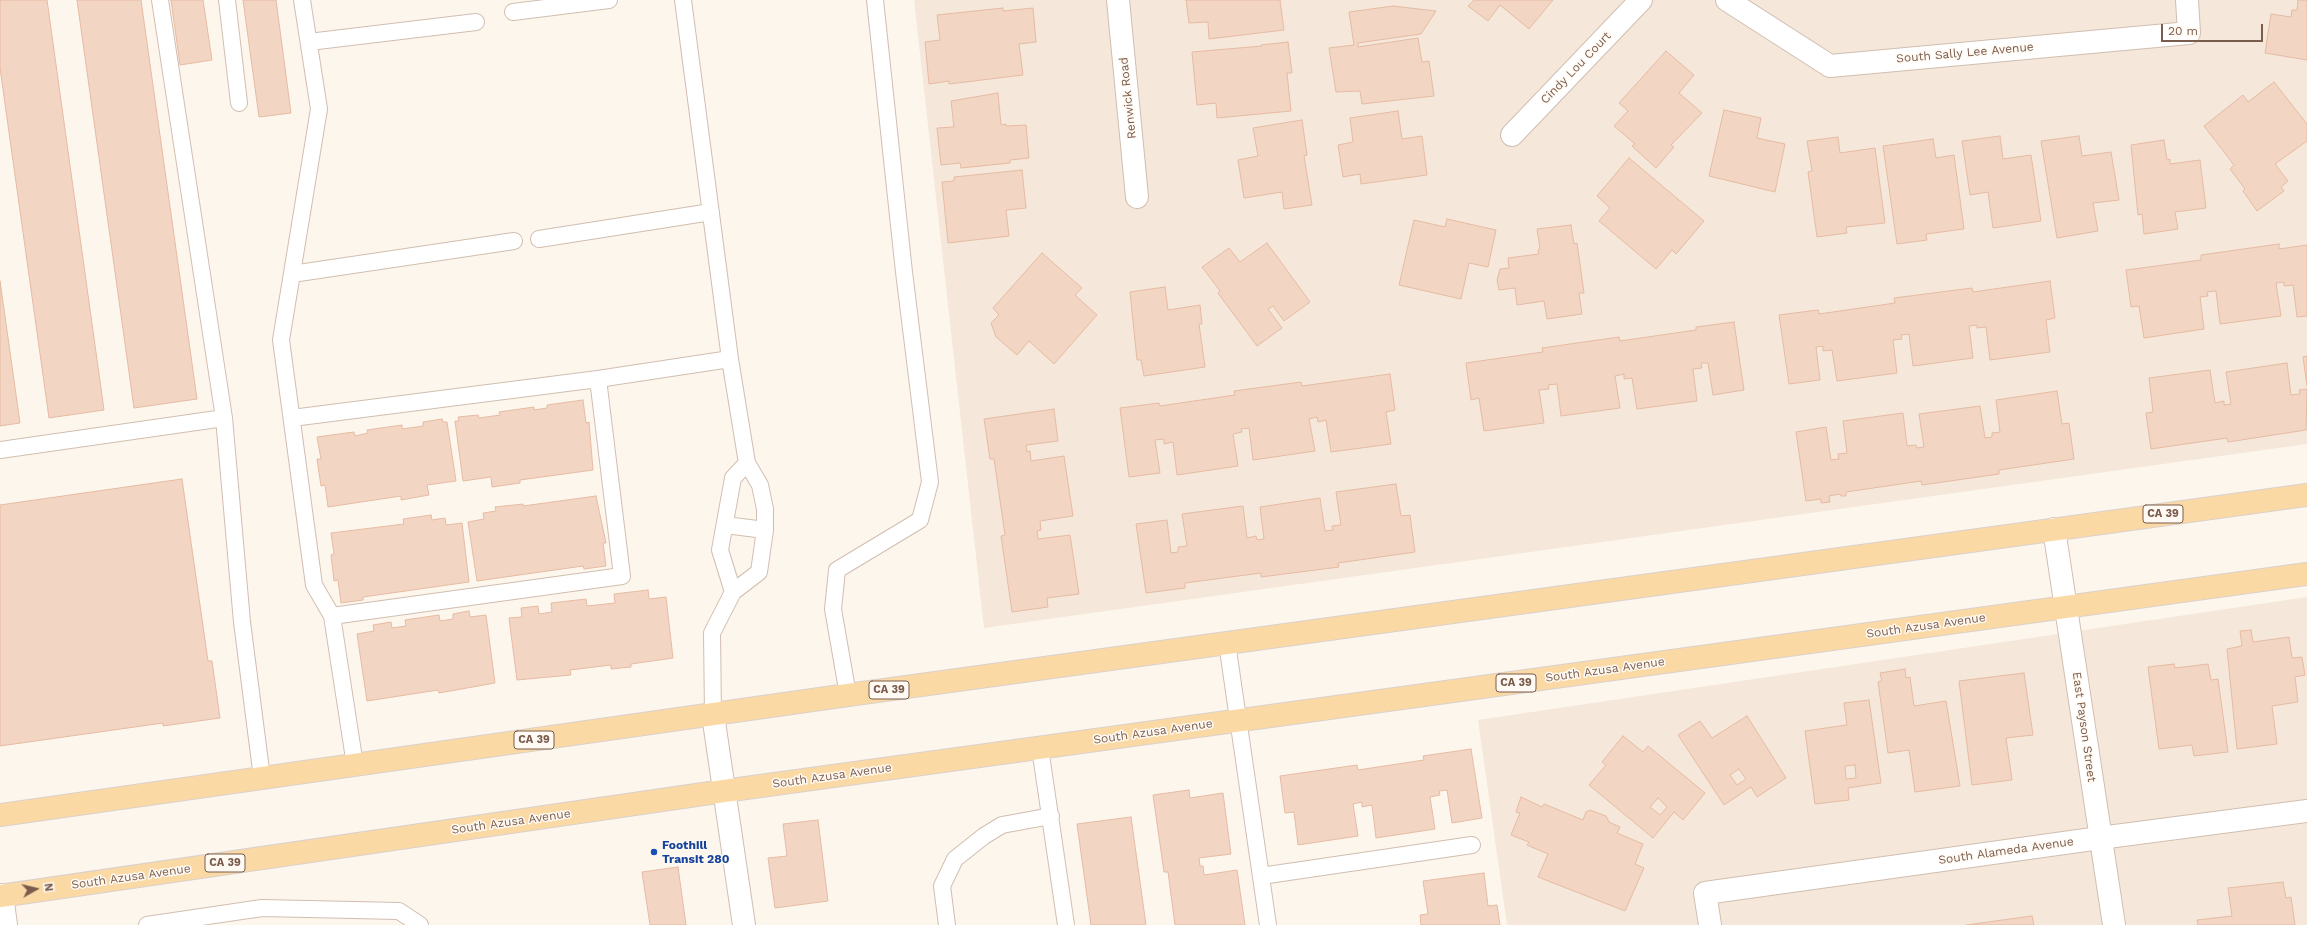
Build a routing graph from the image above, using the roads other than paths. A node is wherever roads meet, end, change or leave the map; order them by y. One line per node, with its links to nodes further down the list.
1 (160, 0): 23 (lane)
2 (227, 0): 14 (lane)
3 (302, 0): 13 (lane)
4 (609, 0): 11 (lane)
5 (683, 0): 17 (lane)
6 (875, 0): 36 (lane)
7 (1118, 0): 16 (street, Renwick Road)
8 (1641, 0): 15 (street, Cindy Lou Court)
9 (1727, 0): 10 (street, South Sally Lee Avenue)
10 (2187, 0)
11 (513, 12)
12 (476, 22): 13 (lane)
13 (308, 42): 20 (lane)
14 (239, 103)
15 (1512, 135)
16 (1137, 196)
17 (710, 212): 18 (lane); 21 (lane)
18 (539, 239)
19 (514, 241): 20 (lane)
20 (292, 274): 24 (lane)
21 (730, 359): 22 (lane); 26 (lane)
22 (598, 379): 24 (lane); 34 (lane)
23 (224, 418): 25 (lane); 41 (lane)
24 (292, 418): 34 (lane)
25 (0, 450)
26 (747, 464): 28 (lane); 30 (lane)
27 (2307, 495): 29 (main road, CA 39)
28 (725, 525): 30 (lane); 32 (lane)
29 (2054, 529): 33 (street, East Payson Street); 35 (main road, CA 39)
30 (766, 530): 32 (lane)
31 (2307, 574): 33 (main road, South Azusa Avenue / CA 39)
32 (733, 592): 37 (lane)
33 (2066, 607): 38 (main road, South Azusa Avenue / CA 39); 46 (street, East Payson Street)
34 (332, 616): 40 (lane)
35 (1227, 643): 36 (main road, CA 39); 38 (lane)
36 (848, 696): 37 (main road, CA 39)
37 (713, 714): 40 (main road, CA 39); 42 (street)
38 (1238, 721): 39 (main road, South Azusa Avenue / CA 39); 48 (lane)
39 (1040, 748): 42 (main road, South Azusa Avenue / CA 39); 45 (lane)
40 (355, 765): 41 (main road, CA 39)
41 (262, 778): 44 (main road, CA 39)
42 (724, 791): 49 (main road, South Azusa Avenue / CA 39); 53 (street)
43 (2307, 811): 46 (street, South Alameda Avenue)
44 (0, 815)
45 (1050, 816): 54 (lane); 55 (lane)
46 (2100, 838): 57 (street, South Alameda Avenue); 58 (street, East Payson Street)
47 (1472, 845): 48 (lane)
48 (1261, 876): 56 (lane)
49 (1, 896): 50 (street)
50 (6, 925)
51 (147, 925): 52 (lane)
52 (420, 925)
53 (744, 925)
54 (947, 925)
55 (1066, 925)
56 (1268, 925)
57 (1710, 925)
58 (2114, 925)

